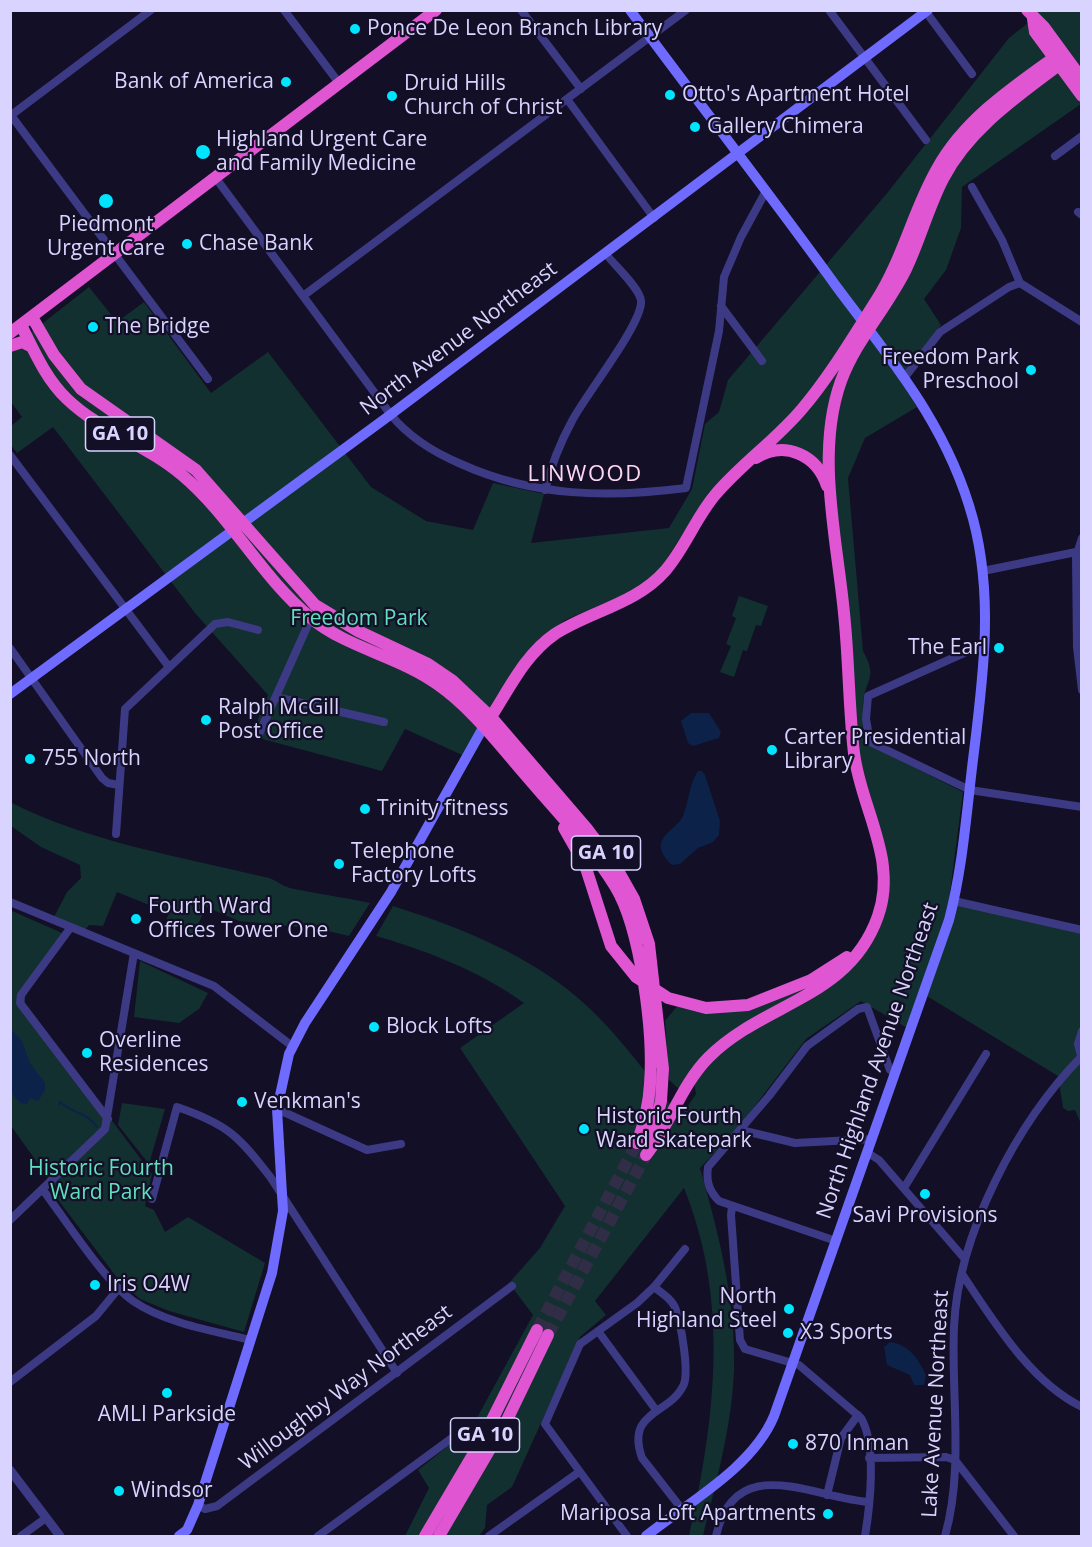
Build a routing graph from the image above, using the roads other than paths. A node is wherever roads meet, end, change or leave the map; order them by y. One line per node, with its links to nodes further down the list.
1 (151, 10): 19 (street)
2 (284, 10): 15 (street)
3 (436, 10): 15 (highway)
4 (521, 10): 16 (street)
5 (630, 10): 10 (main road, North Highland Avenue Northeast)
6 (686, 10): 10 (street)
7 (829, 10): 11 (street)
8 (927, 11): 11 (main road, North Avenue Northeast); 13 (street)
9 (1030, 15): 12 (highway)
10 (651, 37): 16 (street); 22 (main road, North Highland Avenue Northeast)
11 (865, 59): 21 (street); 22 (main road, North Avenue Northeast)
12 (1060, 59): 14 (highway); 17 (highway); 36 (highway)
13 (972, 74)
14 (1082, 79)
15 (339, 83): 24 (highway)
16 (581, 89): 18 (street)
17 (1082, 96)
18 (567, 99): 27 (street); 31 (street)
19 (11, 115): 28 (street)
20 (1082, 136): 23 (street)
21 (926, 140)
22 (739, 154): 26 (main road, North Highland Avenue Northeast); 27 (main road, North Avenue Northeast)
23 (1055, 156)
24 (214, 177): 28 (highway); 31 (street)
25 (972, 187): 30 (street)
26 (766, 190): 32 (street); 36 (main road, North Highland Avenue Northeast)
27 (654, 218): 29 (main road, North Avenue Northeast)
28 (114, 254): 33 (highway); 42 (street)
29 (606, 254): 43 (main road, North Avenue Northeast); 46 (street)
30 (1020, 283): 34 (street); 41 (street)
31 (303, 296): 43 (street)
32 (721, 306): 40 (street); 46 (street)
33 (32, 317): 35 (highway); 48 (highway, GA 10)
34 (1082, 322)
35 (21, 325): 37 (highway); 39 (highway, GA 10)
36 (866, 325): 41 (main road, North Highland Avenue Northeast); 45 (highway); 47 (highway)
37 (10, 333)
38 (10, 346): 39 (highway)
39 (33, 347): 49 (highway, GA 10)
40 (762, 361)
41 (905, 377): 52 (main road, North Highland Avenue Northeast)
42 (208, 380)
43 (391, 415): 46 (street); 48 (main road, North Avenue Northeast)
44 (10, 455): 53 (street)
45 (734, 475): 47 (highway); 64 (highway)
46 (545, 490)
47 (832, 508): 73 (highway)
48 (244, 524): 49 (main road, North Avenue Northeast); 64 (highway, GA 10)
49 (234, 532): 53 (main road, North Avenue Northeast); 54 (highway, GA 10)
50 (1082, 538): 51 (street)
51 (1080, 551): 52 (street); 60 (street)
52 (983, 571): 57 (main road, North Highland Avenue Northeast)
53 (126, 610): 58 (street); 59 (main road, North Avenue Northeast)
54 (311, 618): 62 (street); 64 (highway, GA 10)
55 (258, 630): 58 (street)
56 (10, 648): 59 (street)
57 (985, 648): 67 (main road, North Highland Avenue Northeast); 67 (street)
58 (169, 667): 66 (street)
59 (33, 678): 61 (main road, North Avenue Northeast); 66 (street)
60 (1082, 690)
61 (10, 694)
62 (276, 697): 63 (street); 65 (street)
63 (384, 722)
64 (487, 722): 68 (highway, GA 10); 73 (highway, GA 10); 78 (main road)
65 (259, 734)
66 (119, 784): 70 (street)
67 (969, 790): 69 (street); 71 (main road, North Highland Avenue Northeast)
68 (552, 806): 73 (highway); 86 (highway, GA 10)
69 (1082, 807)
70 (116, 834)
71 (954, 901): 75 (street); 81 (main road, North Highland Avenue Northeast)
72 (10, 902): 74 (street)
73 (874, 926)
74 (71, 927): 76 (street); 83 (street)
75 (1082, 930)
76 (134, 953): 78 (street); 83 (street)
77 (1082, 1031): 80 (street)
78 (292, 1046): 82 (main road)
79 (986, 1054): 89 (street)
80 (1081, 1056): 97 (street, Lake Avenue Northeast)
81 (896, 1072): 84 (street); 85 (main road, North Highland Avenue Northeast)
82 (277, 1109): 87 (street); 91 (main road)
83 (108, 1119): 90 (street)
84 (741, 1130): 85 (street); 93 (street)
85 (872, 1139): 88 (main road, North Highland Avenue Northeast)
86 (638, 1143)
87 (401, 1144)
88 (868, 1152): 89 (street); 95 (main road, North Highland Avenue Northeast)
89 (904, 1188): 97 (street)
90 (43, 1190): 94 (street); 101 (street)
91 (283, 1196): 92 (street); 103 (main road); 105 (street)
92 (152, 1199)
93 (732, 1207): 95 (street); 104 (street)
94 (10, 1220)
95 (836, 1241): 104 (main road, North Highland Avenue Northeast)
96 (685, 1249): 100 (street)
97 (964, 1258): 98 (street, Lake Avenue Northeast)
98 (962, 1274): 107 (street); 112 (street, Lake Avenue Northeast)
99 (512, 1286): 105 (street, Willoughby Way Northeast)
100 (654, 1287): 102 (street); 108 (street)
101 (119, 1288): 103 (street); 106 (street)
102 (598, 1331): 108 (street); 114 (street)
103 (251, 1340): 117 (main road)
104 (793, 1362): 109 (street); 118 (main road, North Highland Avenue Northeast)
105 (398, 1372): 117 (street, Willoughby Way Northeast)
106 (10, 1382)
107 (1081, 1407)
108 (656, 1410): 118 (street)
109 (858, 1415): 111 (street); 115 (street)
110 (467, 1427): 123 (street)
111 (869, 1458): 112 (street); 116 (street)
112 (955, 1460): 131 (street, Lake Avenue Northeast); 132 (street)
113 (10, 1470): 119 (street)
114 (579, 1472): 126 (street); 127 (street)
115 (827, 1495): 116 (street); 129 (street)
116 (869, 1503): 130 (street)
117 (198, 1505): 120 (main road)
118 (681, 1508): 128 (main road, North Highland Avenue Northeast)
119 (46, 1518): 121 (street); 122 (street)
120 (186, 1534)
121 (21, 1536)
122 (60, 1536)
123 (318, 1536)
124 (425, 1536): 125 (highway, GA 10)
125 (439, 1536)
126 (489, 1536)
127 (627, 1536)
128 (646, 1536)
129 (716, 1536)
130 (865, 1536)
131 (945, 1536)
132 (1014, 1536)

